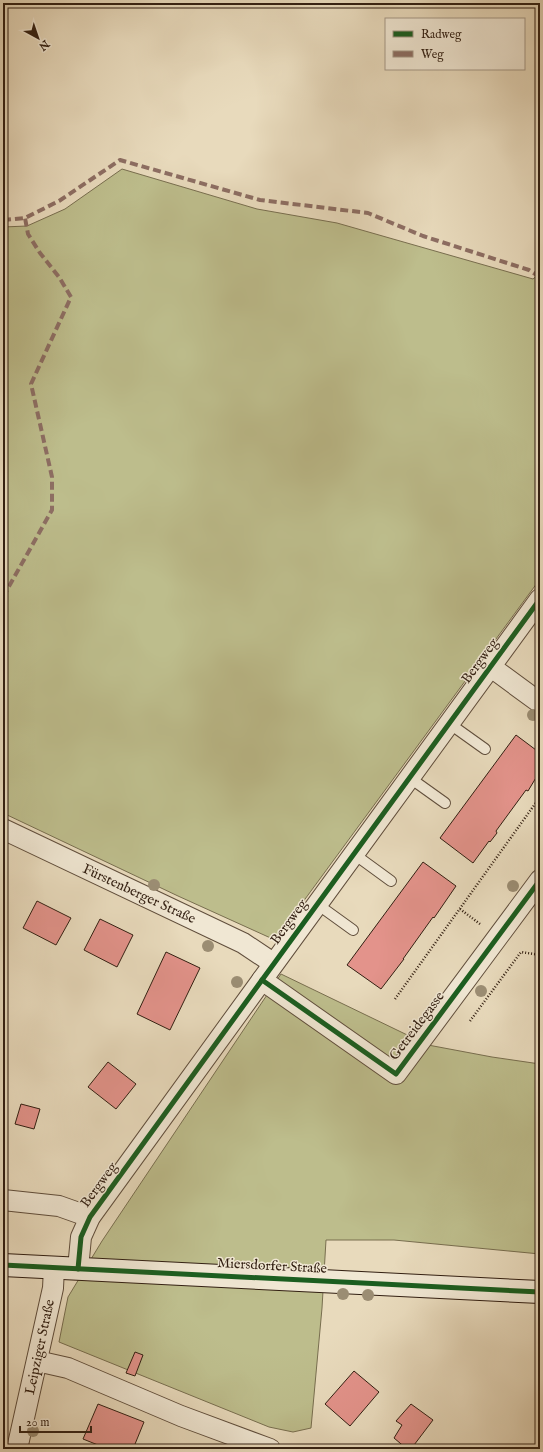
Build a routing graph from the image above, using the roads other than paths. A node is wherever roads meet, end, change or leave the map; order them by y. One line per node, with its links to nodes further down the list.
1 (540, 599): 2 (street, Bergweg)
2 (491, 667): 3 (street); 4 (street, Bergweg)
3 (540, 703)
4 (450, 724): 5 (lane); 6 (street, Bergweg)
5 (486, 749)
6 (410, 778): 7 (lane); 9 (street, Bergweg)
7 (445, 803)
8 (3, 829): 14 (street, Fürstenberger Straße)
9 (354, 854): 11 (lane); 12 (street, Bergweg)
10 (540, 880): 15 (street, Getreidegasse)
11 (391, 881)
12 (317, 904): 13 (lane); 14 (street, Bergweg)
13 (353, 930)
14 (273, 963): 15 (street, Bergweg)
15 (262, 980): 17 (street, Bergweg)
16 (3, 1200): 17 (street)
17 (90, 1217): 20 (street, Bergweg)
18 (3, 1265): 19 (street, Miersdorfer Straße)
19 (54, 1268): 20 (street, Miersdorfer Straße); 22 (street, Leipziger Straße)
20 (78, 1269): 21 (street, Miersdorfer Straße)
21 (540, 1292)
22 (37, 1361): 23 (street, Leipziger Straße); 24 (street)
23 (17, 1449)
24 (270, 1449)

